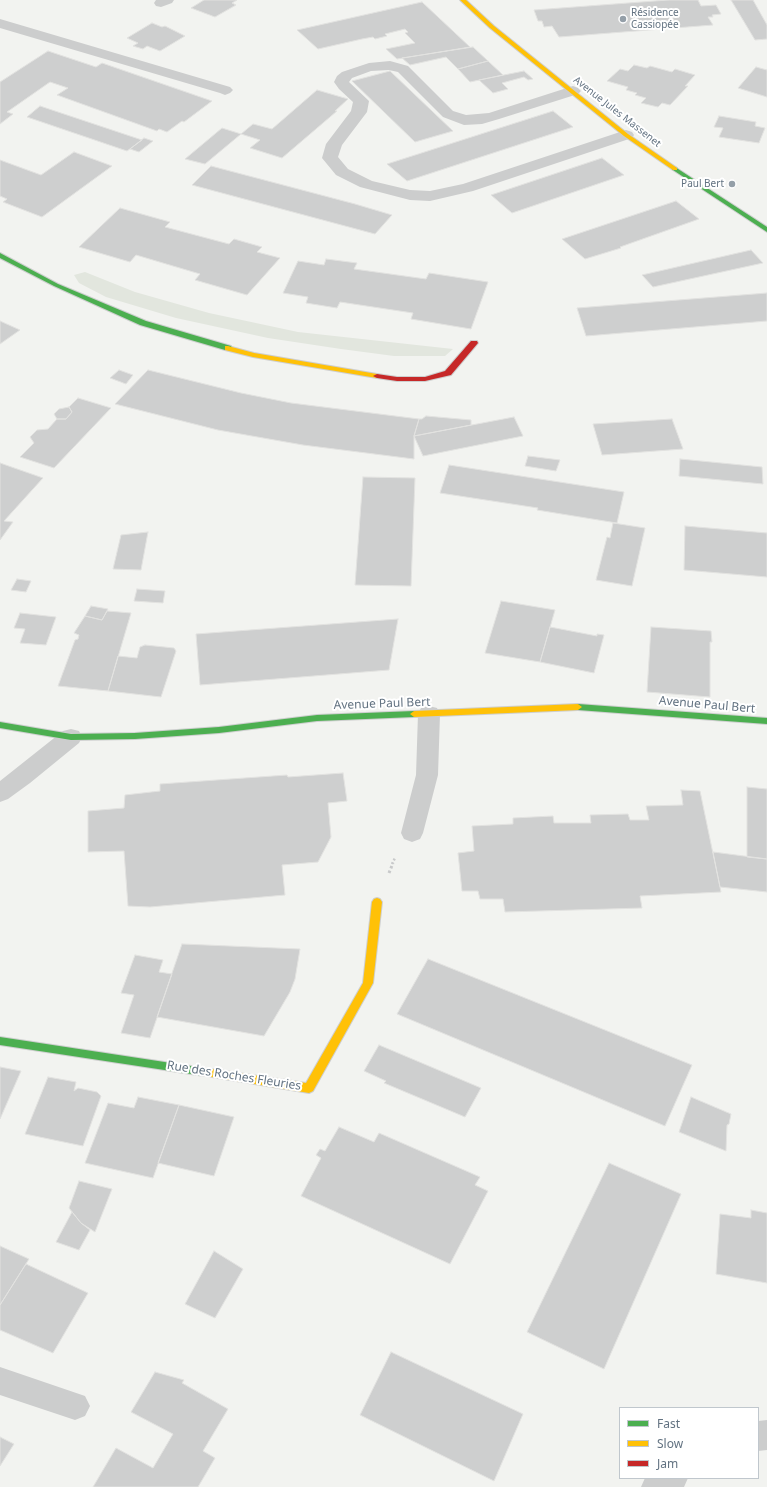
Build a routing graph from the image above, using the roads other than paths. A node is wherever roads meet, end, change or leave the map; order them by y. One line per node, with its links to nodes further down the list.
1 (463, 0): 4 (street, Avenue Jules Massenet)
2 (0, 23): 3 (street)
3 (225, 90)
4 (572, 91): 5 (street, Avenue Jules Massenet); 5 (street)
5 (626, 135): 6 (street, Avenue Jules Massenet)
6 (767, 230)
7 (0, 255): 8 (street)
8 (474, 342)
9 (429, 714): 10 (street, Avenue Paul Bert); 12 (street, Avenue Paul Bert); 14 (street)
10 (767, 722)
11 (0, 725): 12 (street, Avenue Paul Bert)
12 (71, 737): 13 (street)
13 (0, 792)
14 (412, 833)
15 (377, 902): 16 (street, Rue des Roches Fleuries)
16 (0, 1041)
17 (0, 1382): 18 (street)
18 (75, 1406)
19 (671, 1479): 20 (street)
20 (656, 1487)

